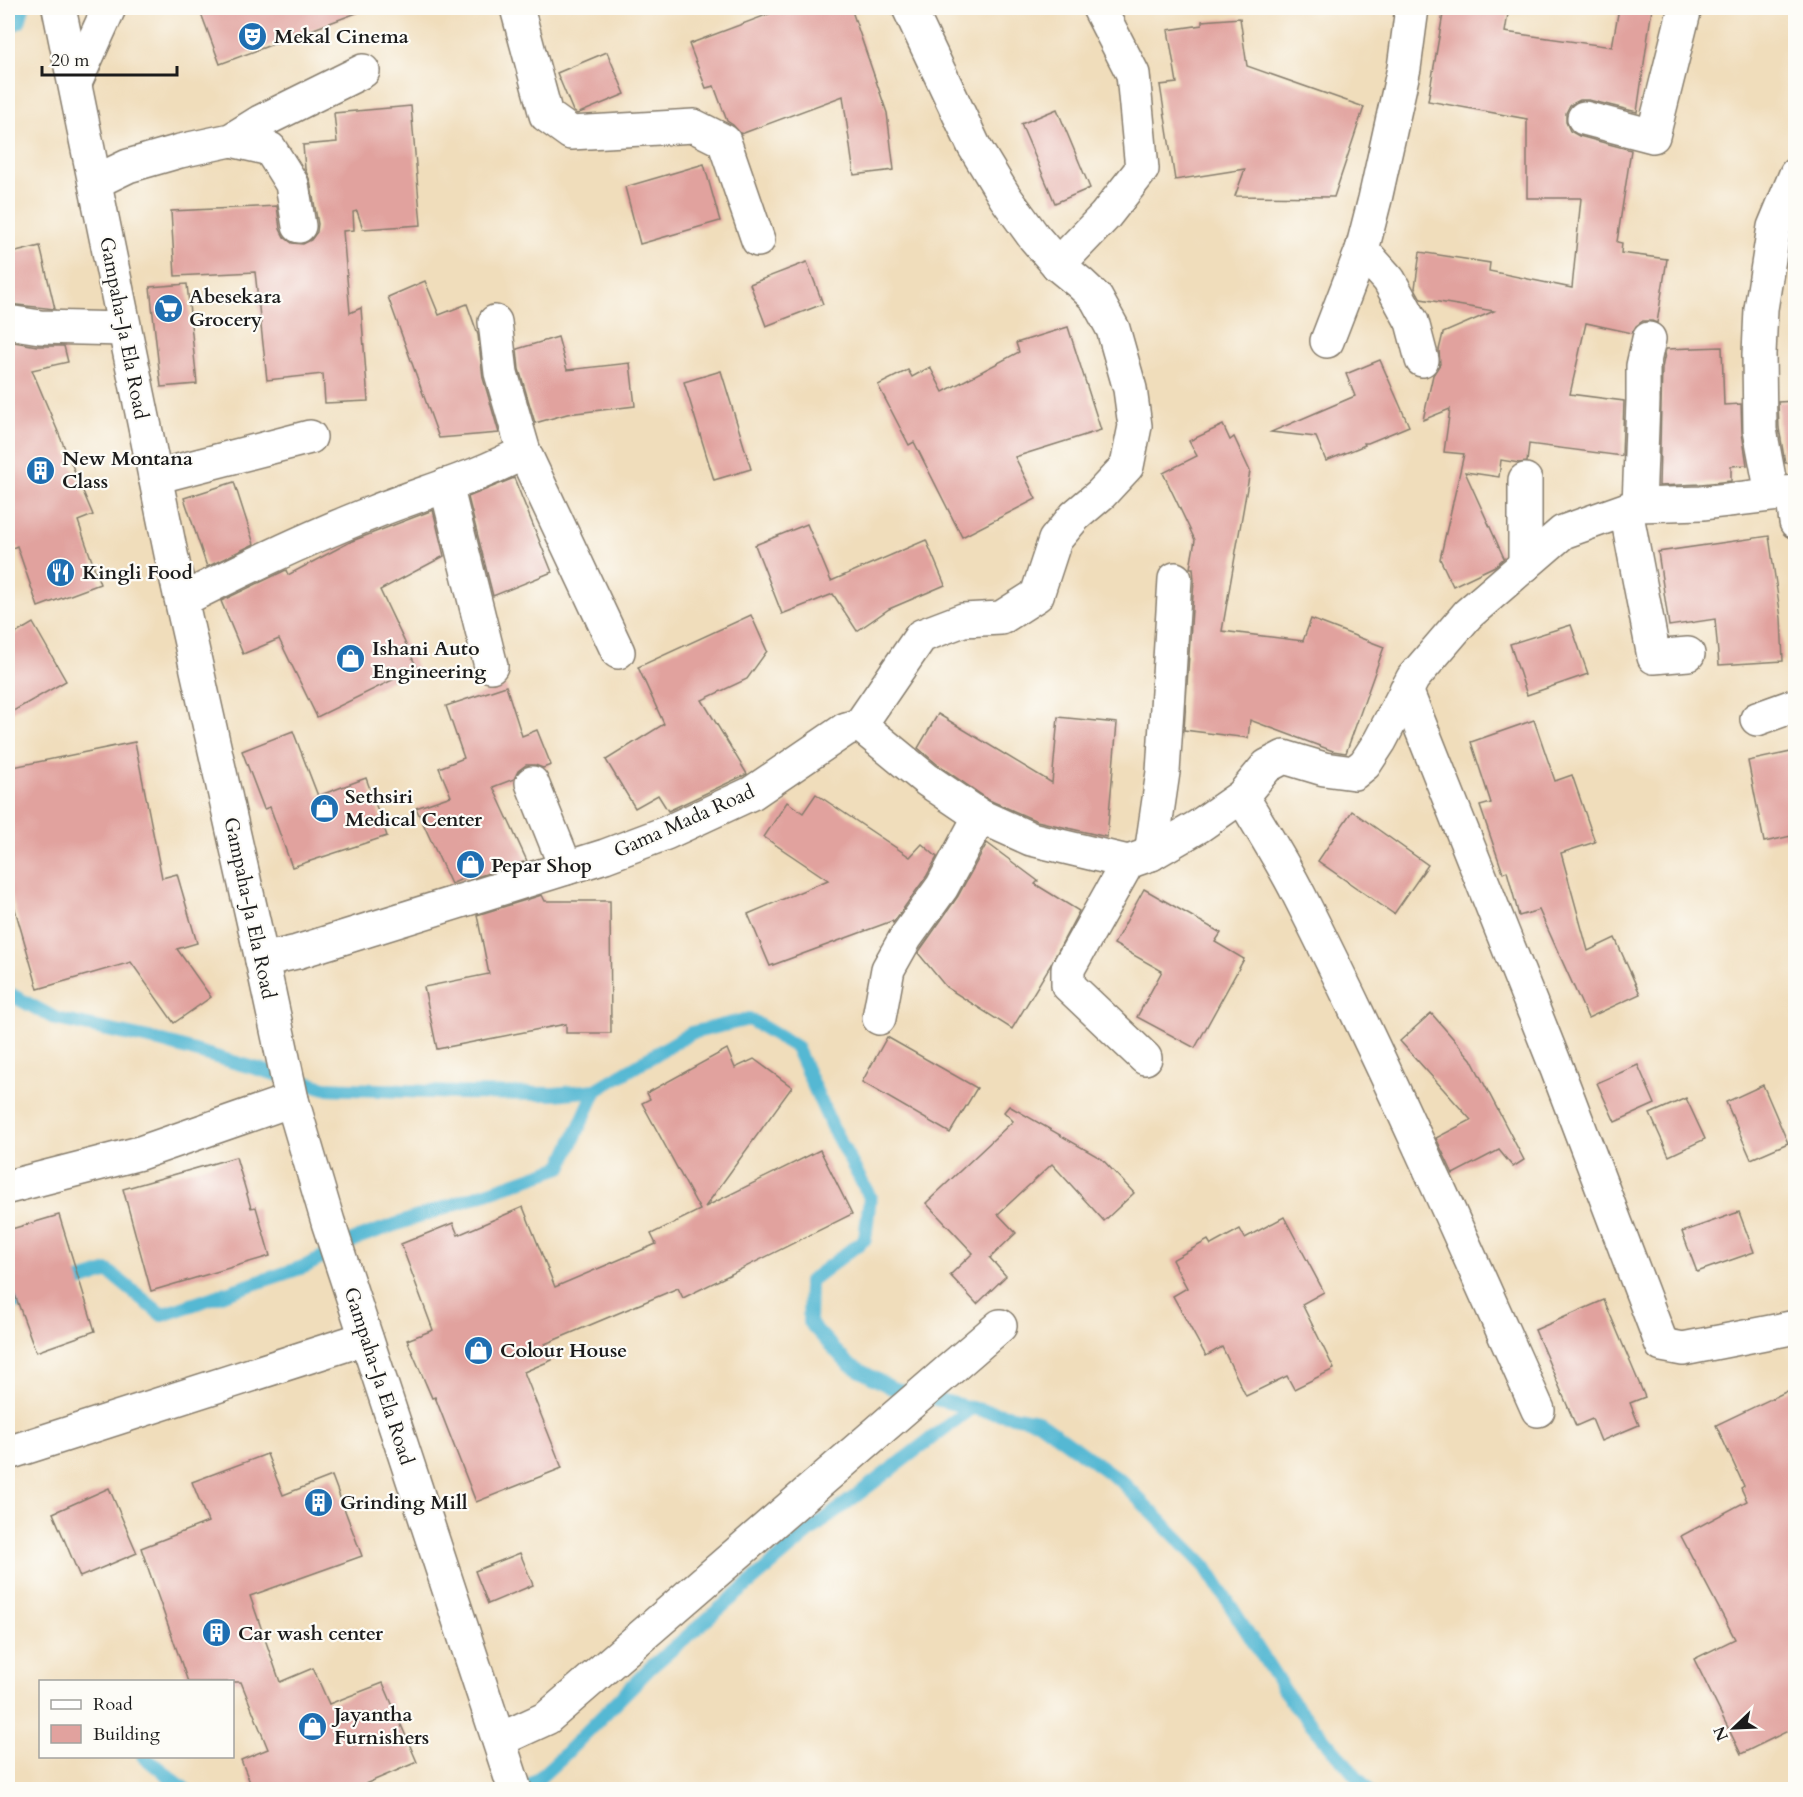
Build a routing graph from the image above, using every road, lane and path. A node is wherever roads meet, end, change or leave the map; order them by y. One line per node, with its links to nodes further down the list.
1 (59, 8): 9 (main road, Gampaha-Ja Ela Road)
2 (109, 8): 9 (main road)
3 (517, 8): 15 (main road)
4 (909, 8): 17 (main road)
5 (1099, 8): 17 (main road)
6 (1412, 8): 16 (main road)
7 (1685, 8): 10 (main road)
8 (363, 71): 11 (main road)
9 (75, 83): 13 (main road, Gampaha-Ja Ela Road)
10 (1584, 118)
11 (231, 140): 13 (main road); 14 (main road)
12 (1796, 174): 29 (main road)
13 (95, 182): 20 (main road, Gampaha-Ja Ela Road)
14 (299, 226)
15 (758, 240)
16 (1362, 250): 22 (main road); 23 (main road)
17 (1058, 265): 40 (main road)
18 (8, 322): 20 (main road)
19 (495, 322): 25 (main road)
20 (124, 329): 26 (main road, Gampaha-Ja Ela Road)
21 (1649, 339): 30 (main road)
22 (1327, 341)
23 (1422, 360)
24 (310, 437): 26 (main road)
25 (524, 452): 28 (main road); 34 (main road)
26 (155, 477): 33 (main road, Gampaha-Ja Ela Road)
27 (1525, 480): 31 (main road)
28 (446, 485): 33 (main road); 36 (main road)
29 (1789, 500): 30 (main road)
30 (1632, 507): 31 (main road); 35 (main road)
31 (1525, 565): 37 (main road)
32 (1175, 579): 44 (main road)
33 (182, 600): 46 (main road, Gampaha-Ja Ela Road)
34 (618, 652)
35 (1688, 654)
36 (490, 666)
37 (1406, 690): 42 (main road); 52 (main road)
38 (1796, 705): 39 (main road)
39 (1758, 719)
40 (860, 725): 43 (main road); 45 (main road, Gama Mada Road)
41 (531, 783): 45 (main road)
42 (1242, 796): 44 (main road); 54 (main road)
43 (980, 816): 44 (main road); 47 (main road)
44 (1139, 858): 48 (main road)
45 (566, 868): 46 (main road, Gama Mada Road)
46 (262, 960): 49 (main road, Gampaha-Ja Ela Road)
47 (879, 1018)
48 (1145, 1058)
49 (292, 1100): 50 (main road); 53 (main road, Gampaha-Ja Ela Road)
50 (8, 1187)
51 (1000, 1326): 56 (main road)
52 (1796, 1327)
53 (366, 1338): 55 (main road); 56 (main road, Gampaha-Ja Ela Road)
54 (1538, 1410)
55 (8, 1453)
56 (507, 1765)

